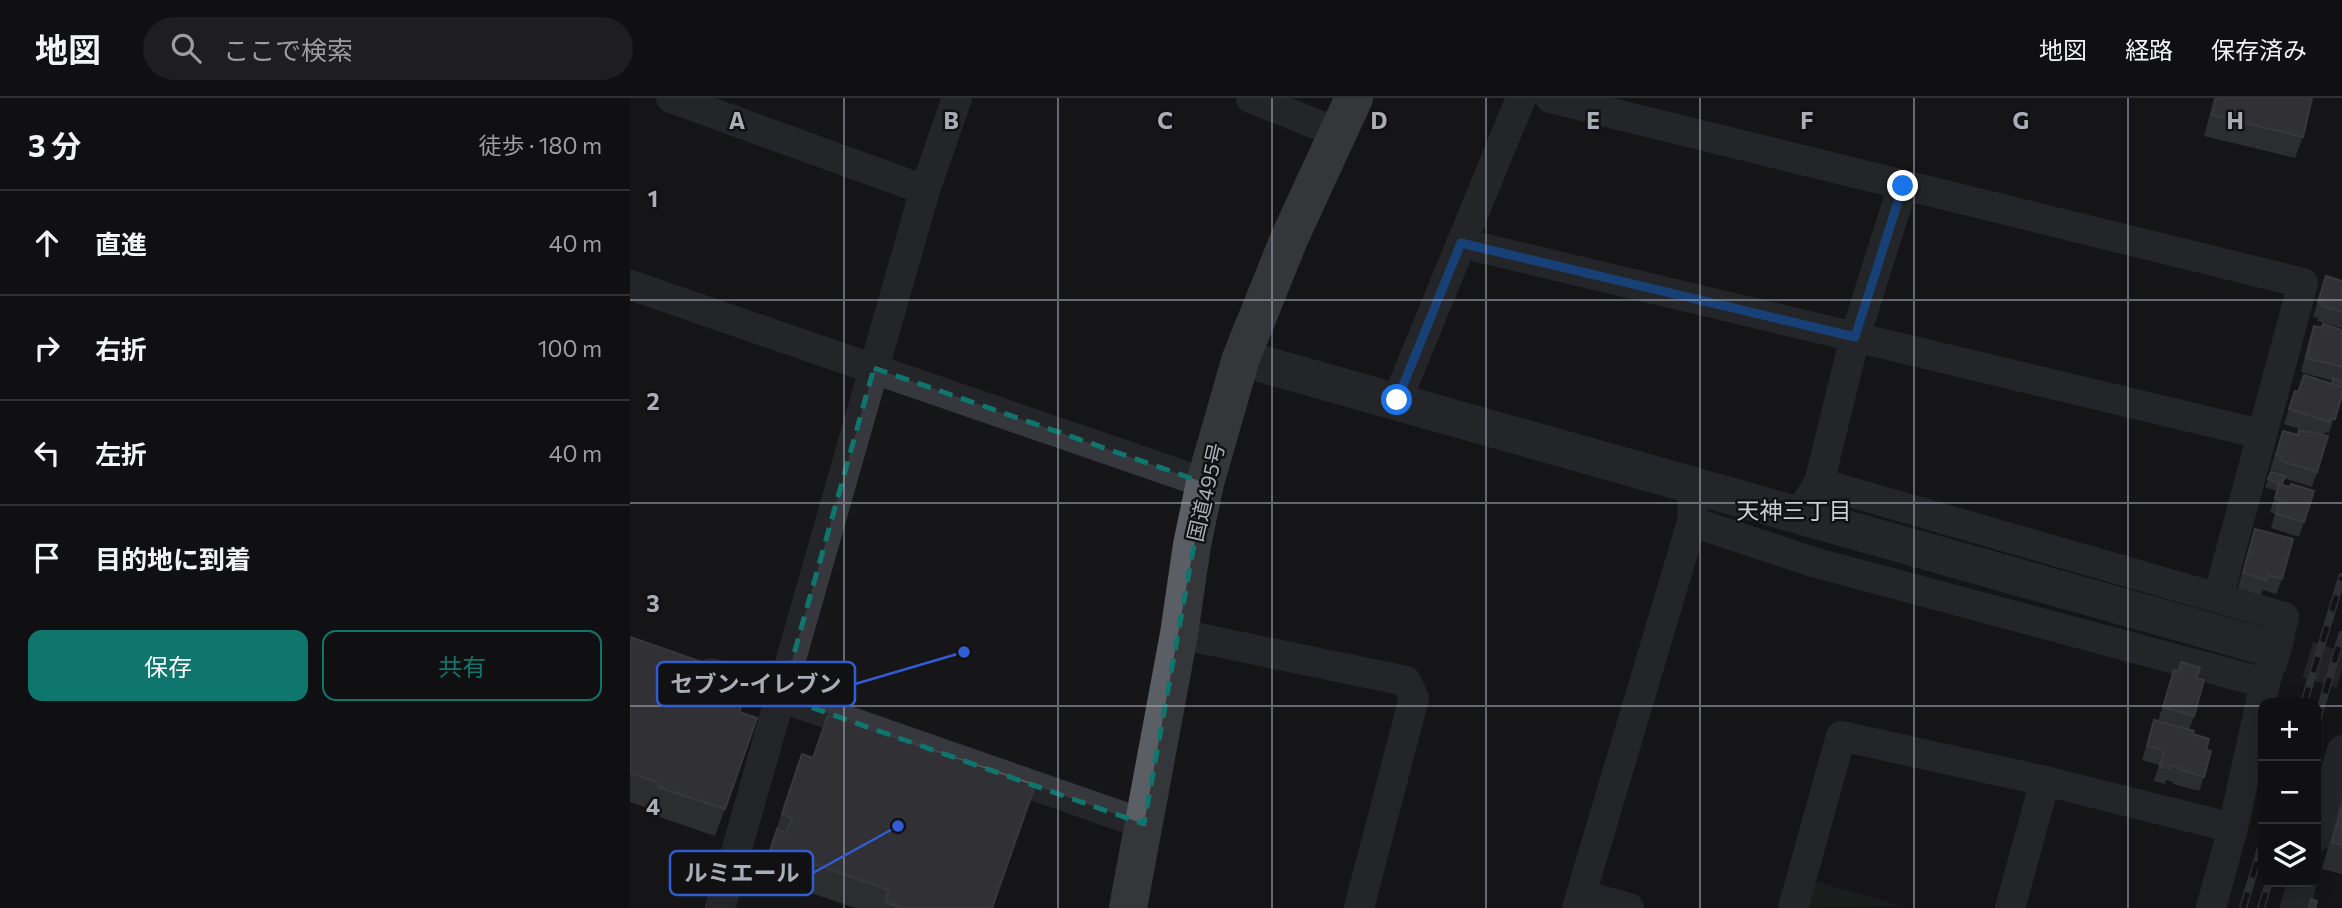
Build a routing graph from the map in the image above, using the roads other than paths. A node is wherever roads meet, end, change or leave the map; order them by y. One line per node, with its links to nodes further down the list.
1 (671, 98): 9 (street)
2 (957, 98): 9 (street)
3 (1251, 98): 7 (street)
4 (1354, 98): 7 (highway, 国道495号)
5 (1521, 98): 10 (street)
6 (1550, 98): 8 (street)
7 (1338, 133): 13 (highway, 国道495号)
8 (1903, 186): 12 (street); 16 (street)
9 (925, 190): 14 (street)
10 (1461, 243): 12 (street); 15 (street)
11 (630, 285): 14 (street)
12 (1855, 337): 16 (street); 18 (street)
13 (1241, 358): 15 (street); 17 (highway, 国道495号)
14 (874, 368): 17 (street); 27 (street)
15 (1397, 400): 19 (street)
16 (2261, 433): 22 (street)
17 (1205, 483): 23 (highway, 国道495号)
18 (1819, 483): 20 (street); 22 (street)
19 (1693, 485): 20 (street); 21 (street)
20 (1799, 515): 24 (street)
21 (1692, 522): 26 (street); 34 (street)
22 (2218, 598): 26 (street)
23 (1179, 634): 30 (highway, 国道495号); 37 (street)
24 (2255, 644)
25 (681, 662): 27 (street)
26 (2265, 683): 32 (street)
27 (782, 698): 30 (street); 35 (street)
28 (2342, 750): 31 (street)
29 (2045, 781): 32 (street); 39 (street); 40 (street)
30 (1144, 824): 36 (highway, 国道495号)
31 (2320, 824)
32 (2233, 828): 41 (street)
33 (2301, 887): 42 (street)
34 (1579, 901): 38 (street)
35 (720, 908)
36 (1128, 908)
37 (1359, 908)
38 (1629, 908)
39 (1793, 908)
40 (2010, 908)
41 (2211, 908)
42 (2295, 908)

